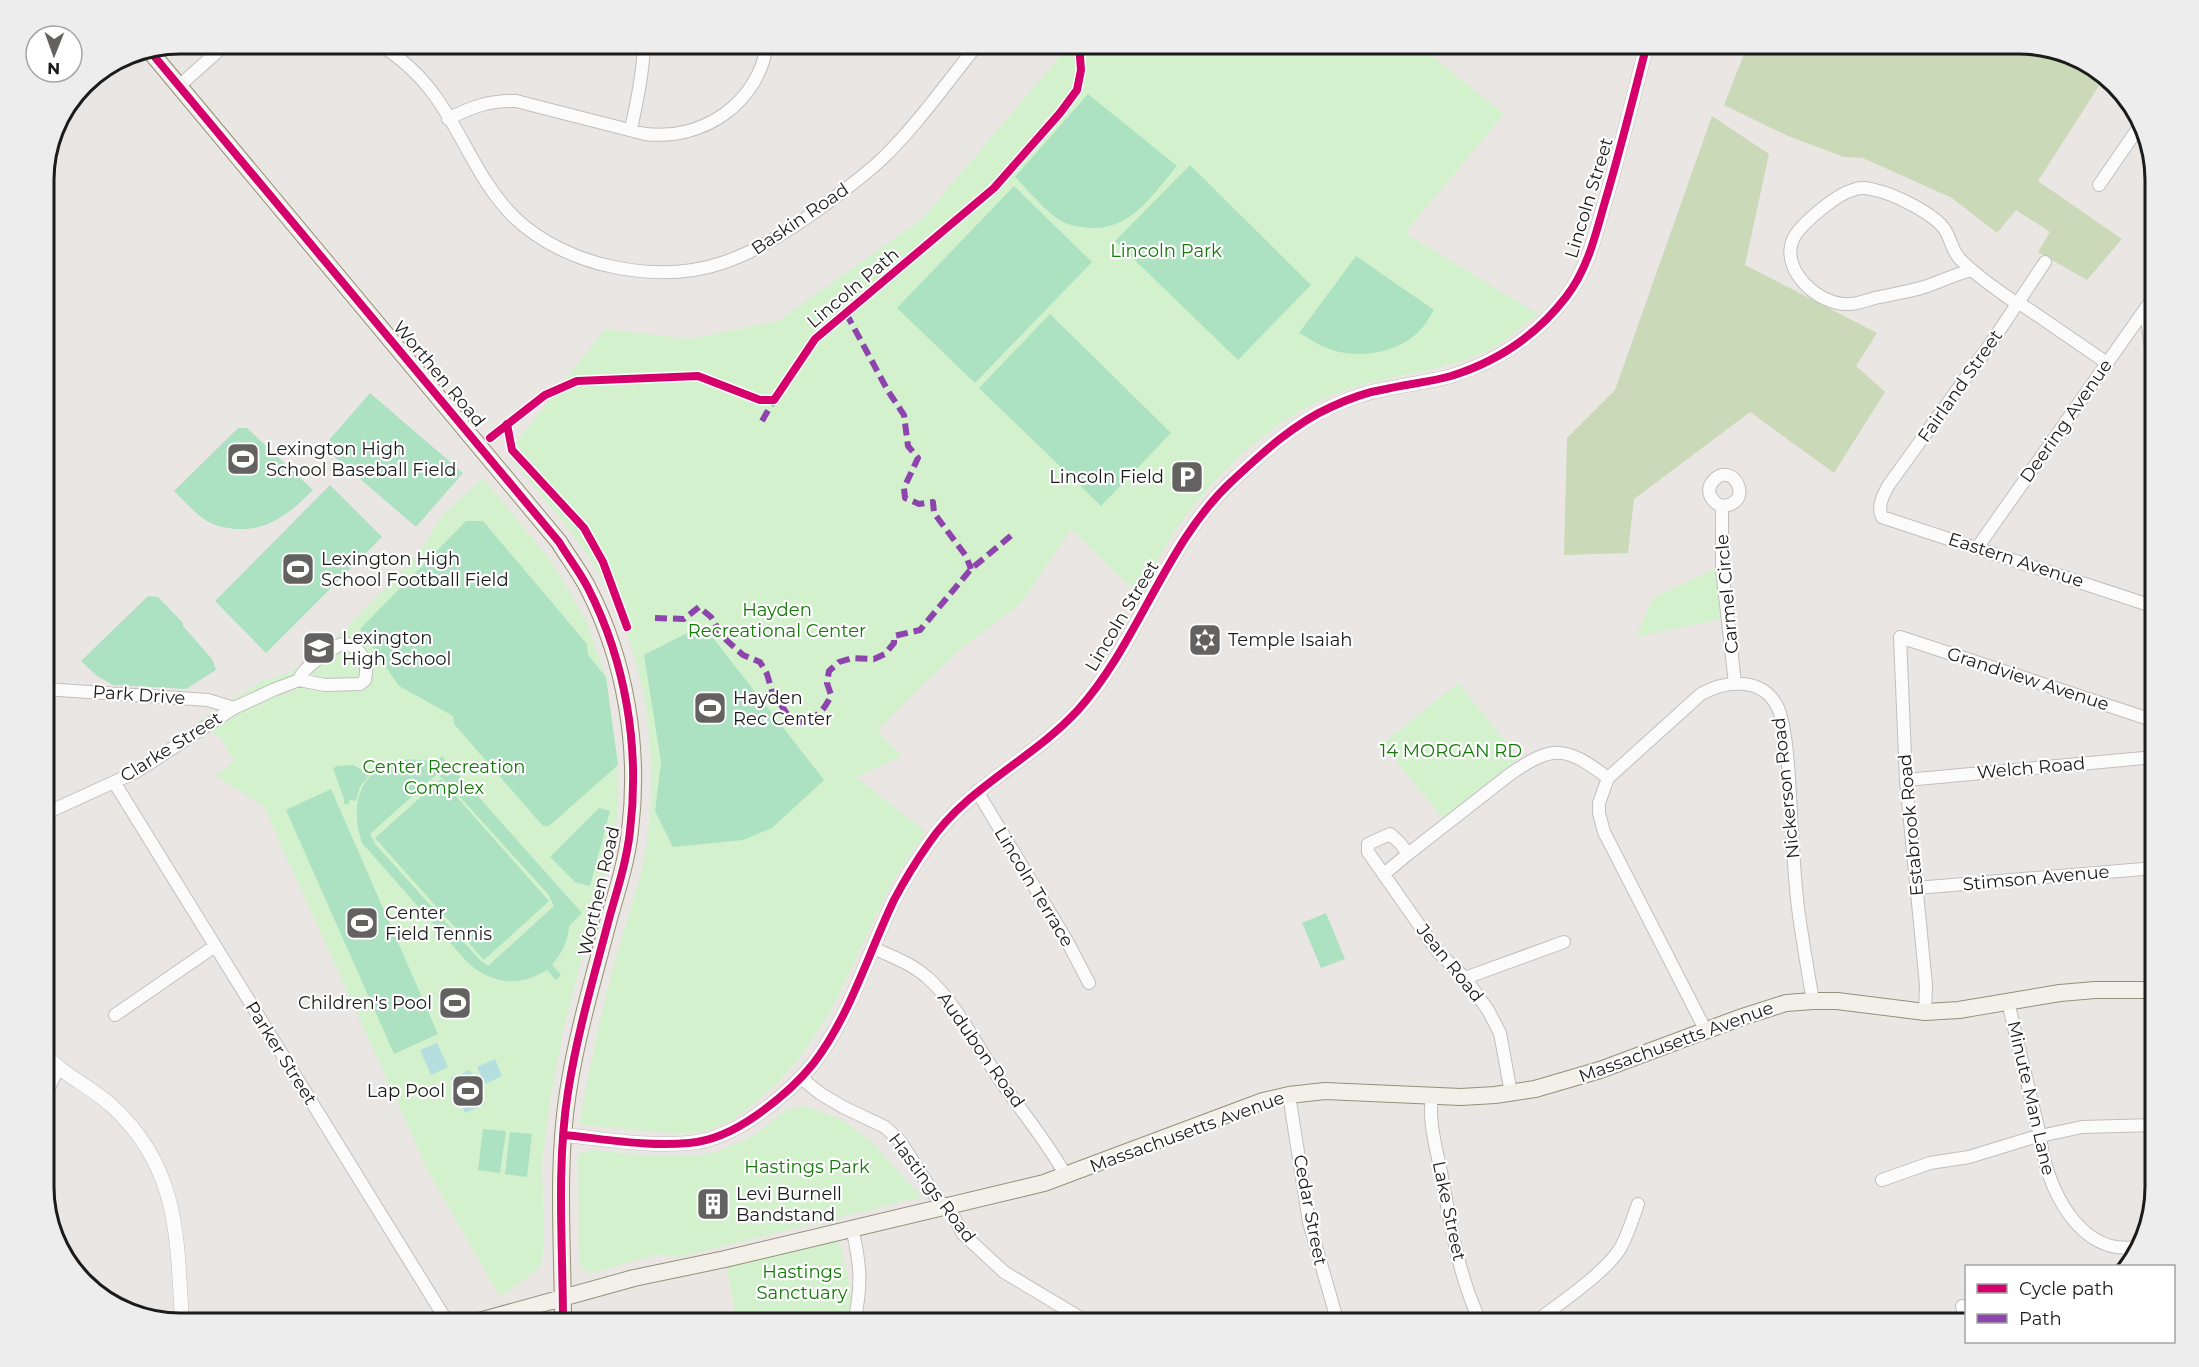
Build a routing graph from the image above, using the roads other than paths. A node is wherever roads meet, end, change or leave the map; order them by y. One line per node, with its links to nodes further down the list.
1 (215, 54): 8 (street)
2 (395, 54): 9 (street, Baskin Road)
3 (644, 54): 10 (street)
4 (766, 54): 10 (street)
5 (970, 54): 9 (street, Baskin Road)
6 (1644, 54): 32 (street, Lincoln Street)
7 (154, 56): 8 (main road, Worthen Road)
8 (179, 86): 57 (main road, Worthen Road)
9 (448, 119): 10 (street)
10 (631, 129)
11 (2135, 133): 12 (street)
12 (2099, 186)
13 (2045, 262): 15 (street, Fairland Street)
14 (1972, 270): 14 (street); 15 (street)
15 (2018, 303): 17 (street); 19 (street, Fairland Street)
16 (2145, 310): 17 (street, Deering Avenue)
17 (2107, 363): 20 (street, Deering Avenue)
18 (1722, 506): 24 (street, Carmel Circle)
19 (1879, 511): 20 (street, Eastern Avenue)
20 (1977, 548): 21 (street, Eastern Avenue)
21 (2145, 604)
22 (1900, 637): 27 (street, Grandview Avenue); 30 (street, Estabrook Road)
23 (299, 680): 23 (street, Clarke Street); 26 (street, Clarke Street)
24 (1735, 682): 29 (street); 44 (street, Nickerson Road)
25 (54, 690): 26 (street, Park Drive)
26 (234, 708): 31 (street, Clarke Street)
27 (2145, 718)
28 (2145, 758): 30 (street, Welch Road)
29 (1608, 778): 34 (street); 48 (street)
30 (1906, 780): 37 (street, Estabrook Road)
31 (114, 782): 33 (street, Clarke Street); 39 (street, Parker Street)
32 (977, 791): 40 (street, Lincoln Street); 42 (street, Lincoln Terrace)
33 (54, 809)
34 (1408, 854): 36 (street); 36 (street, Jean Road)
35 (2145, 869): 37 (street, Stimson Avenue)
36 (1384, 874): 41 (street, Jean Road)
37 (1916, 888): 46 (street, Estabrook Road)
38 (1564, 942): 41 (street)
39 (215, 946): 47 (street); 68 (street, Parker Street)
40 (873, 948): 52 (street, Lincoln Street); 59 (street, Audubon Road)
41 (1465, 978): 53 (street, Jean Road)
42 (1089, 983)
43 (2145, 990): 45 (main road, Massachusetts Avenue)
44 (1813, 1000): 46 (main road, Massachusetts Avenue); 48 (main road, Massachusetts Avenue)
45 (2008, 1002): 46 (main road, Massachusetts Avenue); 58 (street, Minute Man Lane)
46 (1925, 1012)
47 (114, 1015)
48 (1706, 1031): 53 (main road, Massachusetts Avenue)
49 (54, 1064): 50 (street)
50 (58, 1069): 51 (street); 67 (street)
51 (54, 1077)
52 (801, 1078): 57 (street, Lincoln Street); 62 (street, Hastings Road)
53 (1511, 1093): 55 (main road, Massachusetts Avenue)
54 (1289, 1095): 55 (main road, Massachusetts Avenue); 59 (main road, Massachusetts Avenue); 73 (street, Cedar Street)
55 (1432, 1096): 74 (street, Lake Street)
56 (2145, 1125): 58 (street)
57 (564, 1135): 65 (main road, Worthen Road)
58 (2040, 1136): 60 (street); 64 (street, Minute Man Lane)
59 (1066, 1176): 62 (main road, Massachusetts Avenue)
60 (1882, 1180)
61 (1638, 1204): 75 (street)
62 (945, 1206): 63 (main road, Massachusetts Avenue); 72 (street, Hastings Road)
63 (852, 1227): 65 (main road, Massachusetts Avenue); 71 (street)
64 (2130, 1246)
65 (563, 1299): 69 (main road, Massachusetts Avenue); 70 (main road, Worthen Road)
66 (1962, 1306): 76 (street)
67 (182, 1313)
68 (442, 1313)
69 (506, 1313)
70 (562, 1313)
71 (856, 1313)
72 (1072, 1313)
73 (1335, 1313)
74 (1477, 1313)
75 (1547, 1313)
76 (1964, 1313)

